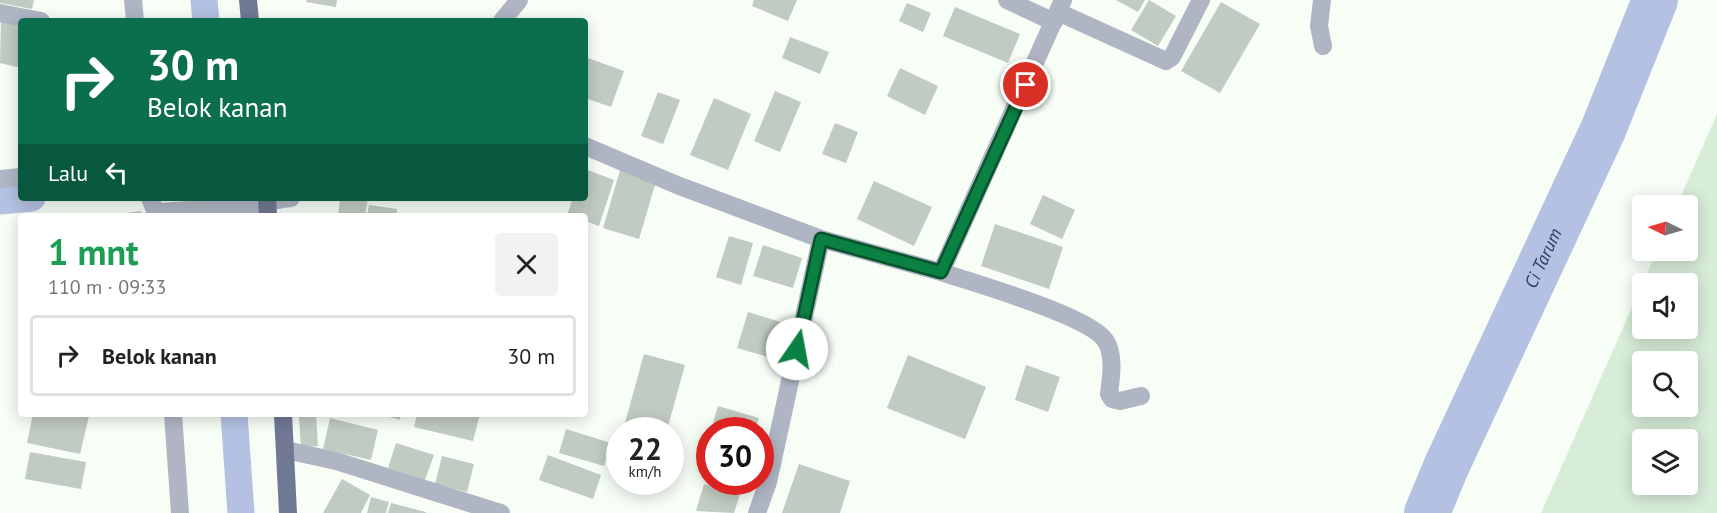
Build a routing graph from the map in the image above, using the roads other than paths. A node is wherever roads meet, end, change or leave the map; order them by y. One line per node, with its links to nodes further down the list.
1 (133, 0): 10 (street)
2 (248, 0): 11 (main road)
3 (519, 0): 12 (street)
4 (1007, 0): 7 (street)
5 (1201, 0): 7 (street)
6 (1322, 0): 13 (street)
7 (1058, 11): 20 (street)
8 (0, 13): 9 (street)
9 (25, 18)
10 (135, 18)
11 (250, 18)
12 (504, 18)
13 (1323, 46)
14 (588, 147): 19 (street)
15 (18, 177): 16 (street)
16 (0, 179)
17 (267, 205): 18 (street)
18 (154, 207)
19 (821, 239): 20 (street); 28 (street)
20 (941, 272): 21 (street)
21 (1141, 396)
22 (172, 417): 25 (street)
23 (283, 417): 24 (main road)
24 (286, 450): 26 (main road); 27 (street)
25 (180, 513)
26 (288, 513)
27 (501, 513)
28 (757, 513)

